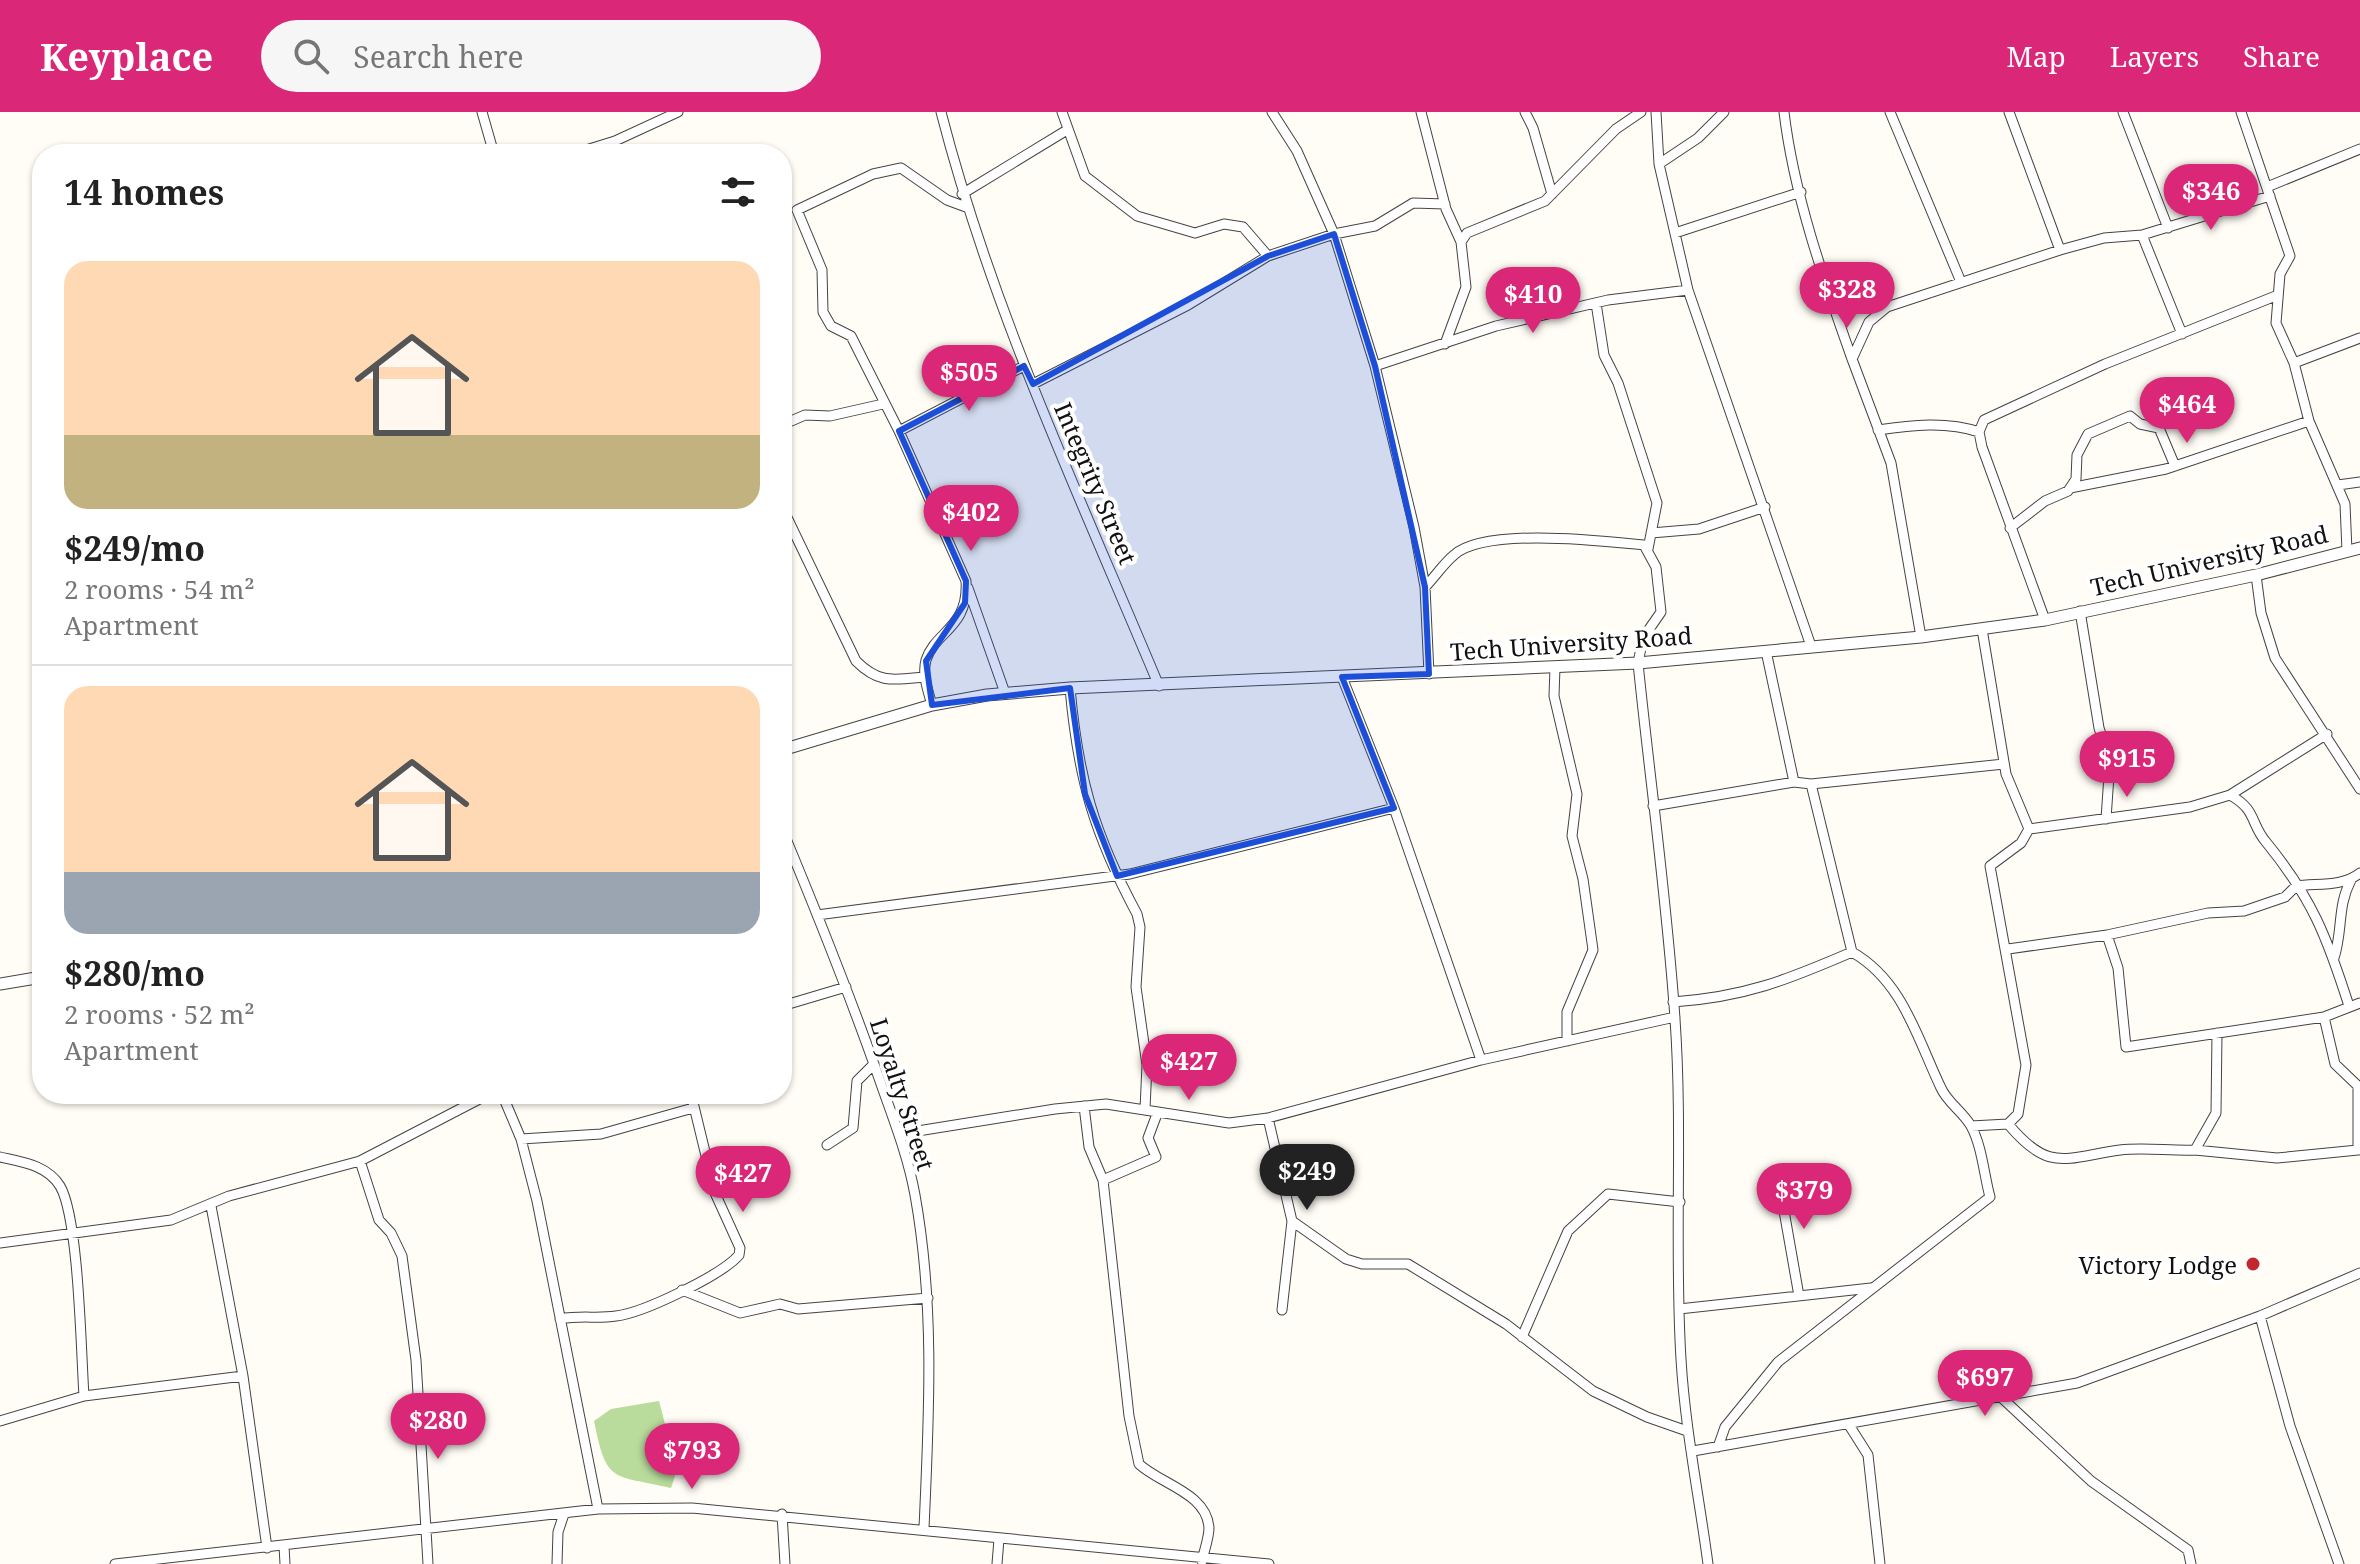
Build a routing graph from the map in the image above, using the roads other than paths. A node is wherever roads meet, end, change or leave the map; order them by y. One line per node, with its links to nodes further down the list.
1 (482, 112): 18 (street)
2 (678, 112): 17 (street)
3 (941, 112): 25 (street, Integrity Street)
4 (1062, 112): 16 (street)
5 (1272, 112): 31 (street)
6 (1421, 112): 27 (street)
7 (1525, 112): 26 (street)
8 (1641, 112): 26 (street)
9 (1656, 112): 22 (street)
10 (1724, 112): 22 (street)
11 (1784, 112): 23 (street)
12 (1890, 112): 36 (street)
13 (2009, 112): 34 (street)
14 (2123, 112): 29 (street)
15 (2241, 112): 24 (street)
16 (1067, 130): 25 (street); 35 (street)
17 (615, 141): 19 (street); 20 (street)
18 (491, 144)
19 (605, 144)
20 (616, 144)
21 (2360, 149): 24 (street)
22 (1659, 164): 30 (street)
23 (1801, 192): 30 (street); 43 (street)
24 (2269, 192): 29 (street); 38 (street)
25 (962, 194): 28 (street, Integrity Street)
26 (1552, 194): 33 (street)
27 (1445, 204): 31 (street); 33 (street)
28 (966, 207): 45 (street, Integrity Street); 48 (street)
29 (2168, 228): 32 (street)
30 (1675, 233): 37 (street)
31 (1334, 234): 35 (street); 46 (street)
32 (2142, 235): 34 (street); 40 (street)
33 (1461, 242): 42 (street)
34 (2060, 250): 36 (street)
35 (1268, 256): 47 (street)
36 (1961, 282): 43 (street)
37 (1688, 290): 39 (street); 58 (street)
38 (2278, 295): 40 (street); 44 (street)
39 (1596, 303): 42 (street); 61 (street)
40 (2182, 334): 53 (street)
41 (2360, 338): 44 (street)
42 (1445, 344): 46 (street)
43 (1852, 359): 51 (street)
44 (2294, 363): 50 (street)
45 (1024, 366): 47 (street, Integrity Street); 52 (street)
46 (1375, 366): 67 (street)
47 (1033, 384): 79 (street, Integrity Street)
48 (883, 404): 49 (street); 52 (street)
49 (792, 421)
50 (2309, 421): 54 (street); 56 (street)
51 (1878, 430): 53 (street); 71 (street)
52 (899, 431): 66 (street)
53 (1979, 432): 60 (street)
54 (2175, 466): 57 (street); 57 (street)
55 (2360, 482): 56 (street)
56 (2338, 485): 64 (street)
57 (2070, 488): 60 (street)
58 (1765, 507): 61 (street); 72 (street)
59 (792, 528): 77 (street)
60 (2010, 528): 69 (street)
61 (1651, 533): 63 (street)
62 (2360, 548): 64 (street, Tech University Road)
63 (1648, 549): 67 (street); 74 (street)
64 (2347, 551): 65 (street, Tech University Road)
65 (2256, 575): 68 (street, Tech University Road); 83 (street)
66 (966, 581): 77 (street); 81 (street)
67 (1425, 587): 76 (street)
68 (2080, 611): 69 (street, Tech University Road); 92 (street)
69 (2045, 620): 70 (street, Tech University Road)
70 (1982, 629): 71 (street, Tech University Road); 85 (street)
71 (1921, 637): 72 (street, Tech University Road)
72 (1811, 646): 73 (street, Tech University Road)
73 (1766, 651): 74 (street, Tech University Road); 86 (street)
74 (1638, 663): 75 (street, Tech University Road); 90 (street)
75 (1555, 667): 76 (street, Tech University Road); 112 (street)
76 (1429, 674): 78 (street, Tech University Road)
77 (925, 677): 82 (street)
78 (1342, 677): 79 (street, Tech University Road); 91 (street)
79 (1159, 686): 80 (street, Tech University Road)
80 (1070, 688): 81 (street, Tech University Road); 95 (street)
81 (1005, 693): 82 (street, Tech University Road)
82 (932, 705): 84 (street, Tech University Road)
83 (2327, 734): 88 (street); 89 (street)
84 (792, 747)
85 (2004, 764): 87 (street); 93 (street)
86 (1794, 782): 87 (street); 90 (street)
87 (1811, 784): 101 (street)
88 (2360, 789)
89 (2230, 795): 92 (street); 97 (street)
90 (1653, 806): 106 (street)
91 (1394, 808): 95 (street); 113 (street)
92 (2106, 819): 93 (street)
93 (2029, 829): 100 (street)
94 (792, 854): 98 (street, Loyalty Street)
95 (1117, 876): 98 (street); 120 (street)
96 (2356, 876): 97 (street); 102 (street)
97 (2296, 886): 99 (street); 102 (street)
98 (817, 915): 105 (street, Loyalty Street)
99 (2107, 935): 100 (street); 111 (street)
100 (2008, 949): 123 (street)
101 (1852, 952): 106 (street); 124 (street)
102 (2334, 958): 108 (street)
103 (32, 979): 104 (street)
104 (0, 984)
105 (846, 987): 107 (street); 114 (street, Loyalty Street)
106 (1673, 1002): 109 (street)
107 (792, 1003)
108 (2355, 1005): 110 (street)
109 (1675, 1017): 112 (street); 133 (street)
110 (2324, 1017): 111 (street); 128 (street)
111 (2217, 1033): 128 (street)
112 (1567, 1041): 113 (street)
113 (1481, 1060): 122 (street)
114 (874, 1064): 125 (street, Loyalty Street); 127 (street)
115 (459, 1104): 130 (street)
116 (506, 1104): 126 (street)
117 (692, 1104): 119 (street)
118 (1084, 1106): 120 (street); 125 (street); 132 (street)
119 (693, 1108): 126 (street); 140 (street)
120 (1145, 1109): 121 (street)
121 (1157, 1114): 122 (street); 132 (street)
122 (1268, 1118): 135 (street)
123 (2008, 1124): 124 (street); 128 (street)
124 (1971, 1126): 139 (street)
125 (899, 1134): 142 (street, Loyalty Street)
126 (521, 1139): 146 (street)
127 (827, 1145)
128 (2195, 1150)
129 (0, 1157): 136 (street)
130 (360, 1161): 134 (street); 160 (street)
131 (1777, 1171): 141 (street)
132 (1103, 1180): 164 (street)
133 (1680, 1202): 143 (street); 147 (street)
134 (211, 1206): 136 (street); 148 (street)
135 (1292, 1221): 144 (street); 147 (street)
136 (72, 1235): 137 (street); 149 (street)
137 (0, 1243)
138 (2360, 1273): 145 (street)
139 (1874, 1287): 141 (street); 154 (street)
140 (682, 1290): 142 (street); 146 (street)
141 (1799, 1296): 143 (street)
142 (928, 1298): 159 (street, Loyalty Street)
143 (1679, 1309): 153 (street)
144 (1282, 1310)
145 (2260, 1316): 150 (street); 175 (street)
146 (560, 1319): 156 (street)
147 (1522, 1337): 153 (street)
148 (243, 1376): 149 (street); 163 (street)
149 (84, 1396): 151 (street)
150 (2003, 1399): 152 (street); 174 (street)
151 (0, 1421)
152 (1849, 1425): 154 (street); 173 (street)
153 (1687, 1431): 155 (street)
154 (1718, 1447): 155 (street)
155 (1693, 1451): 172 (street)
156 (598, 1509): 157 (street); 158 (street)
157 (564, 1514): 160 (street); 168 (street)
158 (782, 1514): 159 (street); 169 (street)
159 (924, 1528): 161 (street)
160 (425, 1530): 162 (street); 167 (street)
161 (999, 1539): 164 (street); 170 (street)
162 (284, 1546): 163 (street); 166 (street)
163 (267, 1548): 165 (street)
164 (1202, 1561): 171 (street)
165 (115, 1564)
166 (285, 1564)
167 (428, 1564)
168 (557, 1564)
169 (785, 1564)
170 (997, 1564)
171 (1269, 1564)
172 (1708, 1564)
173 (1880, 1564)
174 (2191, 1564)
175 (2339, 1564)

